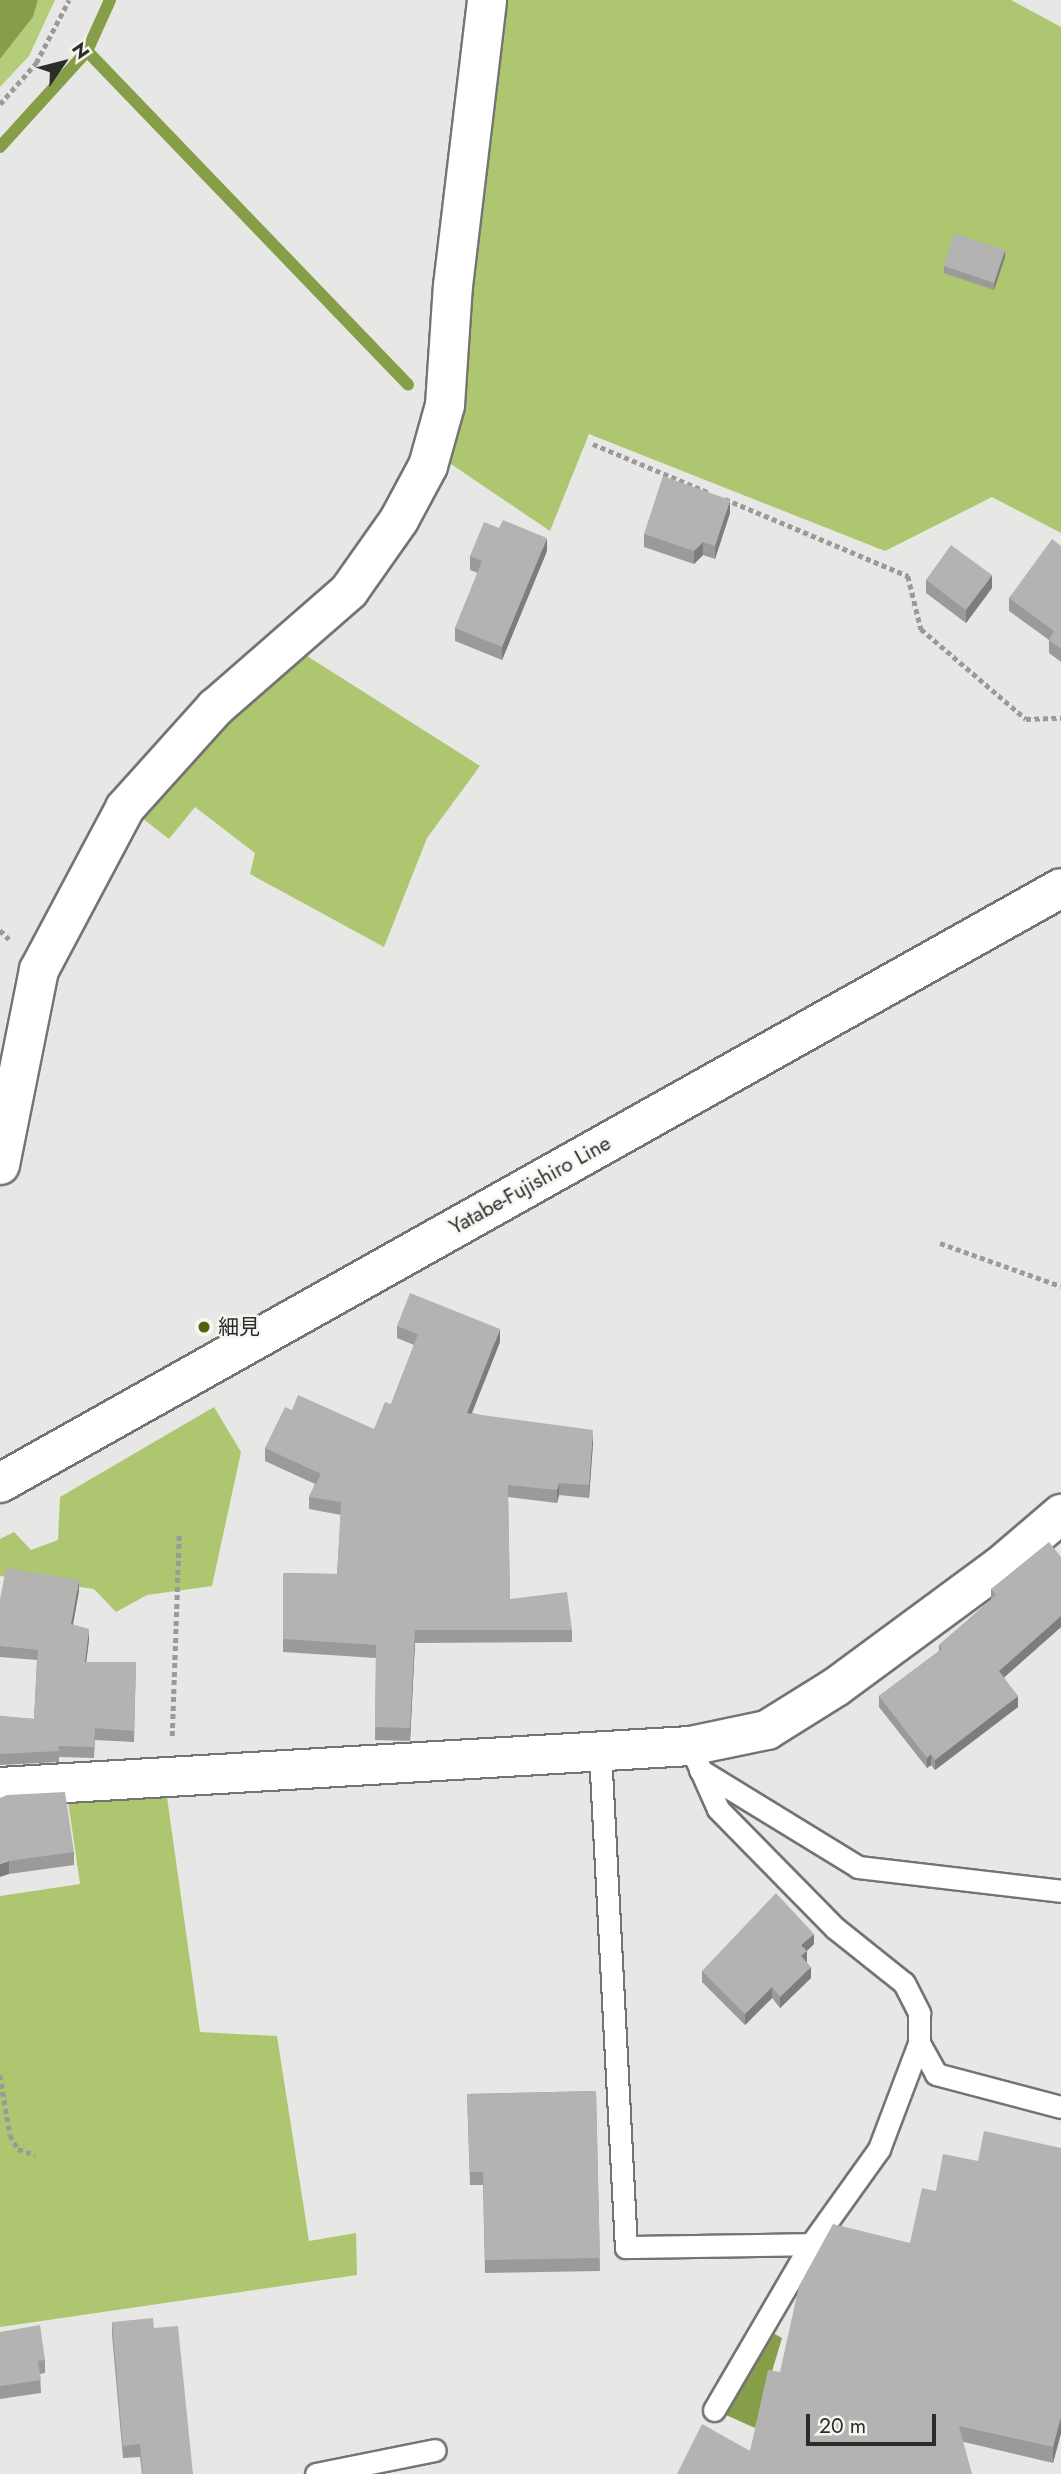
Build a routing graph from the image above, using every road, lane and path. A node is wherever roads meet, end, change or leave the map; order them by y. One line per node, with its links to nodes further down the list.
1 (69, 0): 3 (path)
2 (487, 0): 7 (street)
3 (0, 104)
4 (593, 444): 5 (path)
5 (1061, 718)
6 (1061, 888): 10 (street, Yatabe-Fujishiro Line)
7 (0, 1165)
8 (940, 1243): 9 (path)
9 (1061, 1286)
10 (0, 1483)
11 (1061, 1514): 14 (street)
12 (179, 1534): 15 (path)
13 (600, 1752): 14 (street); 15 (street); 22 (lane)
14 (695, 1758): 17 (lane); 18 (lane)
15 (170, 1774): 16 (street)
16 (0, 1787)
17 (1061, 1891)
18 (919, 2043): 20 (lane); 22 (lane)
19 (0, 2076): 21 (path)
20 (1061, 2107)
21 (35, 2155)
22 (811, 2244): 23 (lane)
23 (714, 2410)
24 (436, 2450): 25 (lane)
25 (316, 2474)

